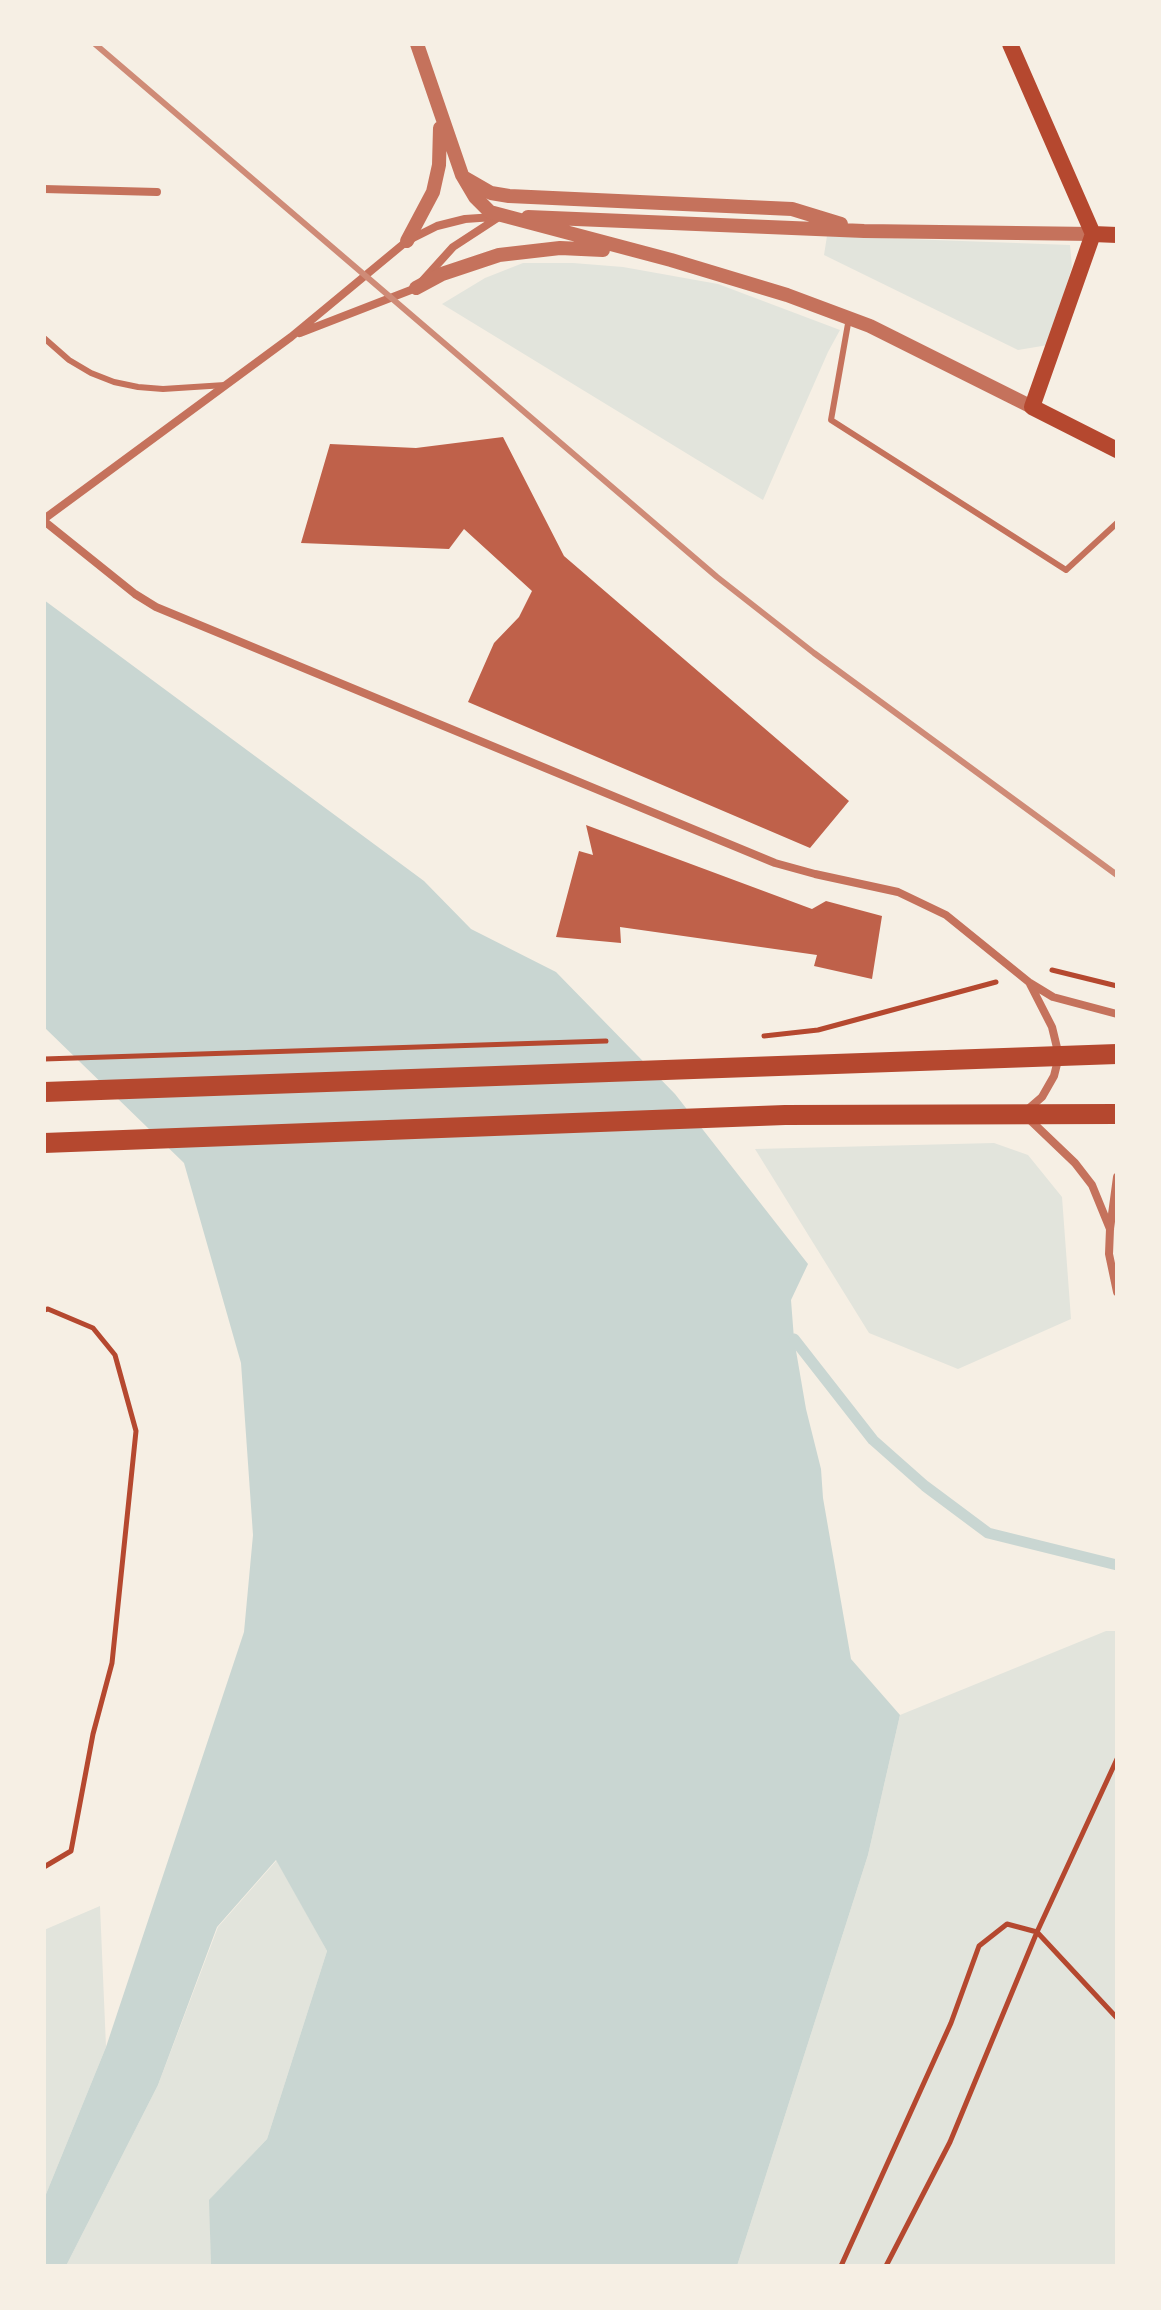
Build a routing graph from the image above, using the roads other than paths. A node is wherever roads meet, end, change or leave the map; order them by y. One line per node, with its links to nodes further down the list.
1 (417, 44): 3 (street)
2 (1010, 44): 9 (main road)
3 (438, 108): 4 (street); 11 (street)
4 (462, 175): 7 (street); 8 (street)
5 (44, 189): 6 (street)
6 (157, 192)
7 (499, 216): 8 (street); 11 (street); 12 (street); 13 (street)
8 (864, 231): 9 (street)
9 (1093, 234): 10 (main road); 19 (main road)
10 (1117, 235)
11 (407, 241): 15 (street)
12 (671, 260): 13 (street); 14 (street)
13 (416, 288): 15 (street)
14 (849, 318): 19 (street); 22 (lane)
15 (291, 337): 18 (street)
16 (46, 341): 17 (lane); 18 (lane)
17 (44, 353)
18 (225, 385): 21 (street)
19 (1032, 407): 20 (main road)
20 (1117, 450)
21 (44, 520): 23 (street)
22 (1117, 523)
23 (1030, 983): 24 (street); 26 (street)
24 (1117, 1014)
25 (1117, 1054): 26 (main road)
26 (1059, 1056): 27 (main road); 28 (street)
27 (44, 1092)
28 (1023, 1114): 29 (main road); 30 (main road); 33 (street)
29 (1117, 1114)
30 (44, 1143)
31 (1117, 1177): 33 (street)
32 (1117, 1216): 33 (street)
33 (1110, 1229): 34 (street)
34 (1117, 1292)

